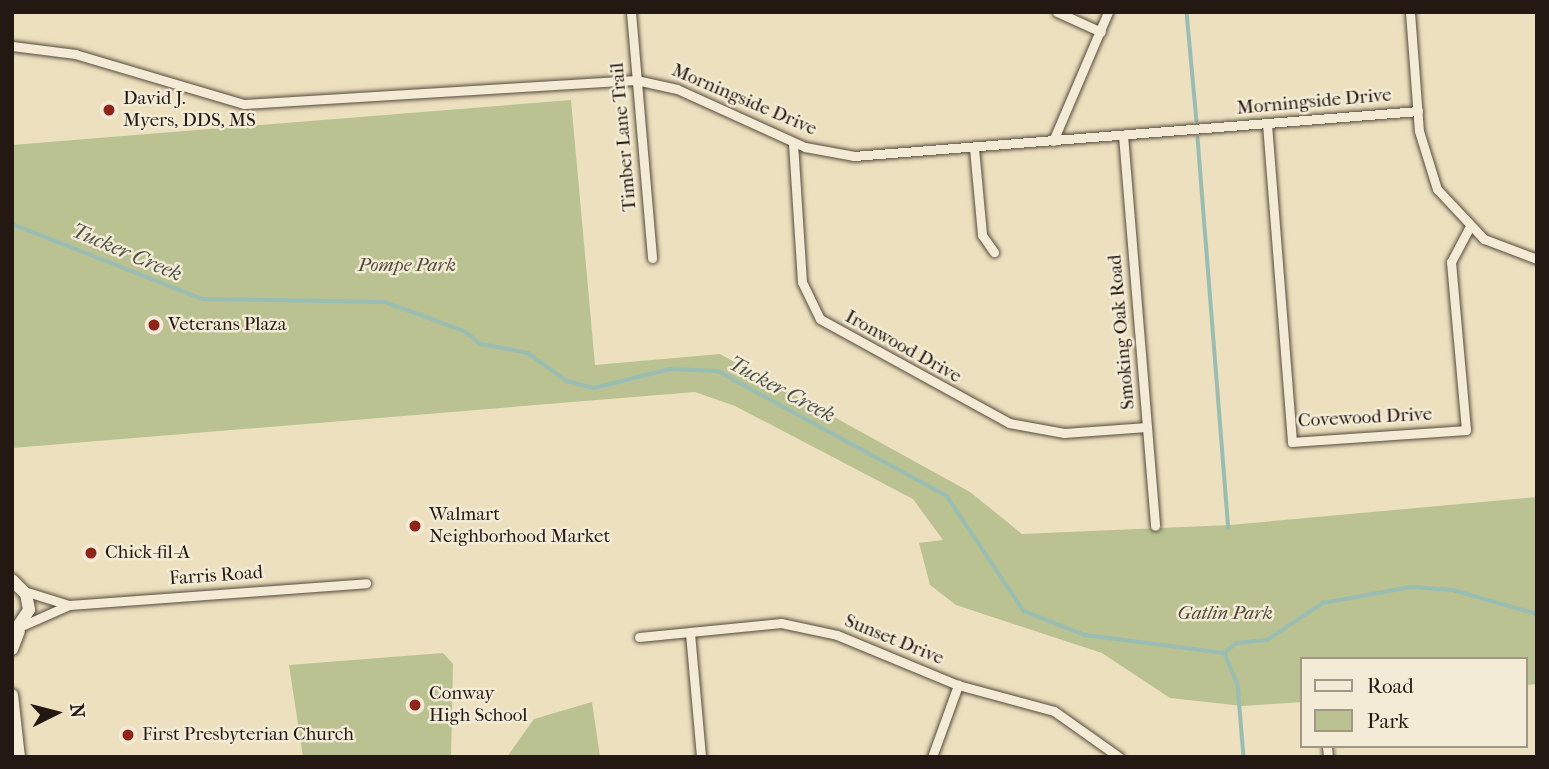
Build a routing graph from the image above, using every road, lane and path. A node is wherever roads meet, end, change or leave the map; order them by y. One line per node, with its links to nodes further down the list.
1 (631, 12): 7 (street, Timber Lane Trail)
2 (1057, 12): 5 (street)
3 (1108, 12): 5 (street)
4 (1410, 12): 8 (street)
5 (1101, 33): 11 (street)
6 (15, 51): 7 (street, Morningside Drive)
7 (636, 80): 12 (street, Morningside Drive); 16 (street, Timber Lane Trail)
8 (1418, 111): 9 (street, Morningside Drive); 14 (street)
9 (1267, 124): 10 (street, Morningside Drive); 14 (street, Covewood Drive)
10 (1123, 135): 11 (street, Morningside Drive); 18 (street, Smoking Oak Road)
11 (1053, 141): 13 (street, Morningside Drive)
12 (793, 143): 13 (street, Morningside Drive); 18 (street, Ironwood Drive)
13 (974, 148): 15 (street)
14 (1469, 228): 17 (street)
15 (994, 252)
16 (652, 258)
17 (1537, 259)
18 (1147, 427): 19 (street, Smoking Oak Road)
19 (1155, 526)
20 (16, 582): 22 (street, Farris Road); 23 (main road)
21 (366, 583): 22 (street, Farris Road)
22 (69, 605): 23 (street, Farris Road)
23 (18, 630): 26 (main road)
24 (690, 634): 25 (street, Sunset Drive); 27 (street, Sunset Drive); 30 (street)
25 (639, 637)
26 (12, 649)
27 (958, 684): 31 (street); 32 (street, Sunset Drive)
28 (12, 695): 29 (main road)
29 (19, 757)
30 (701, 757)
31 (932, 757)
32 (1119, 757)

